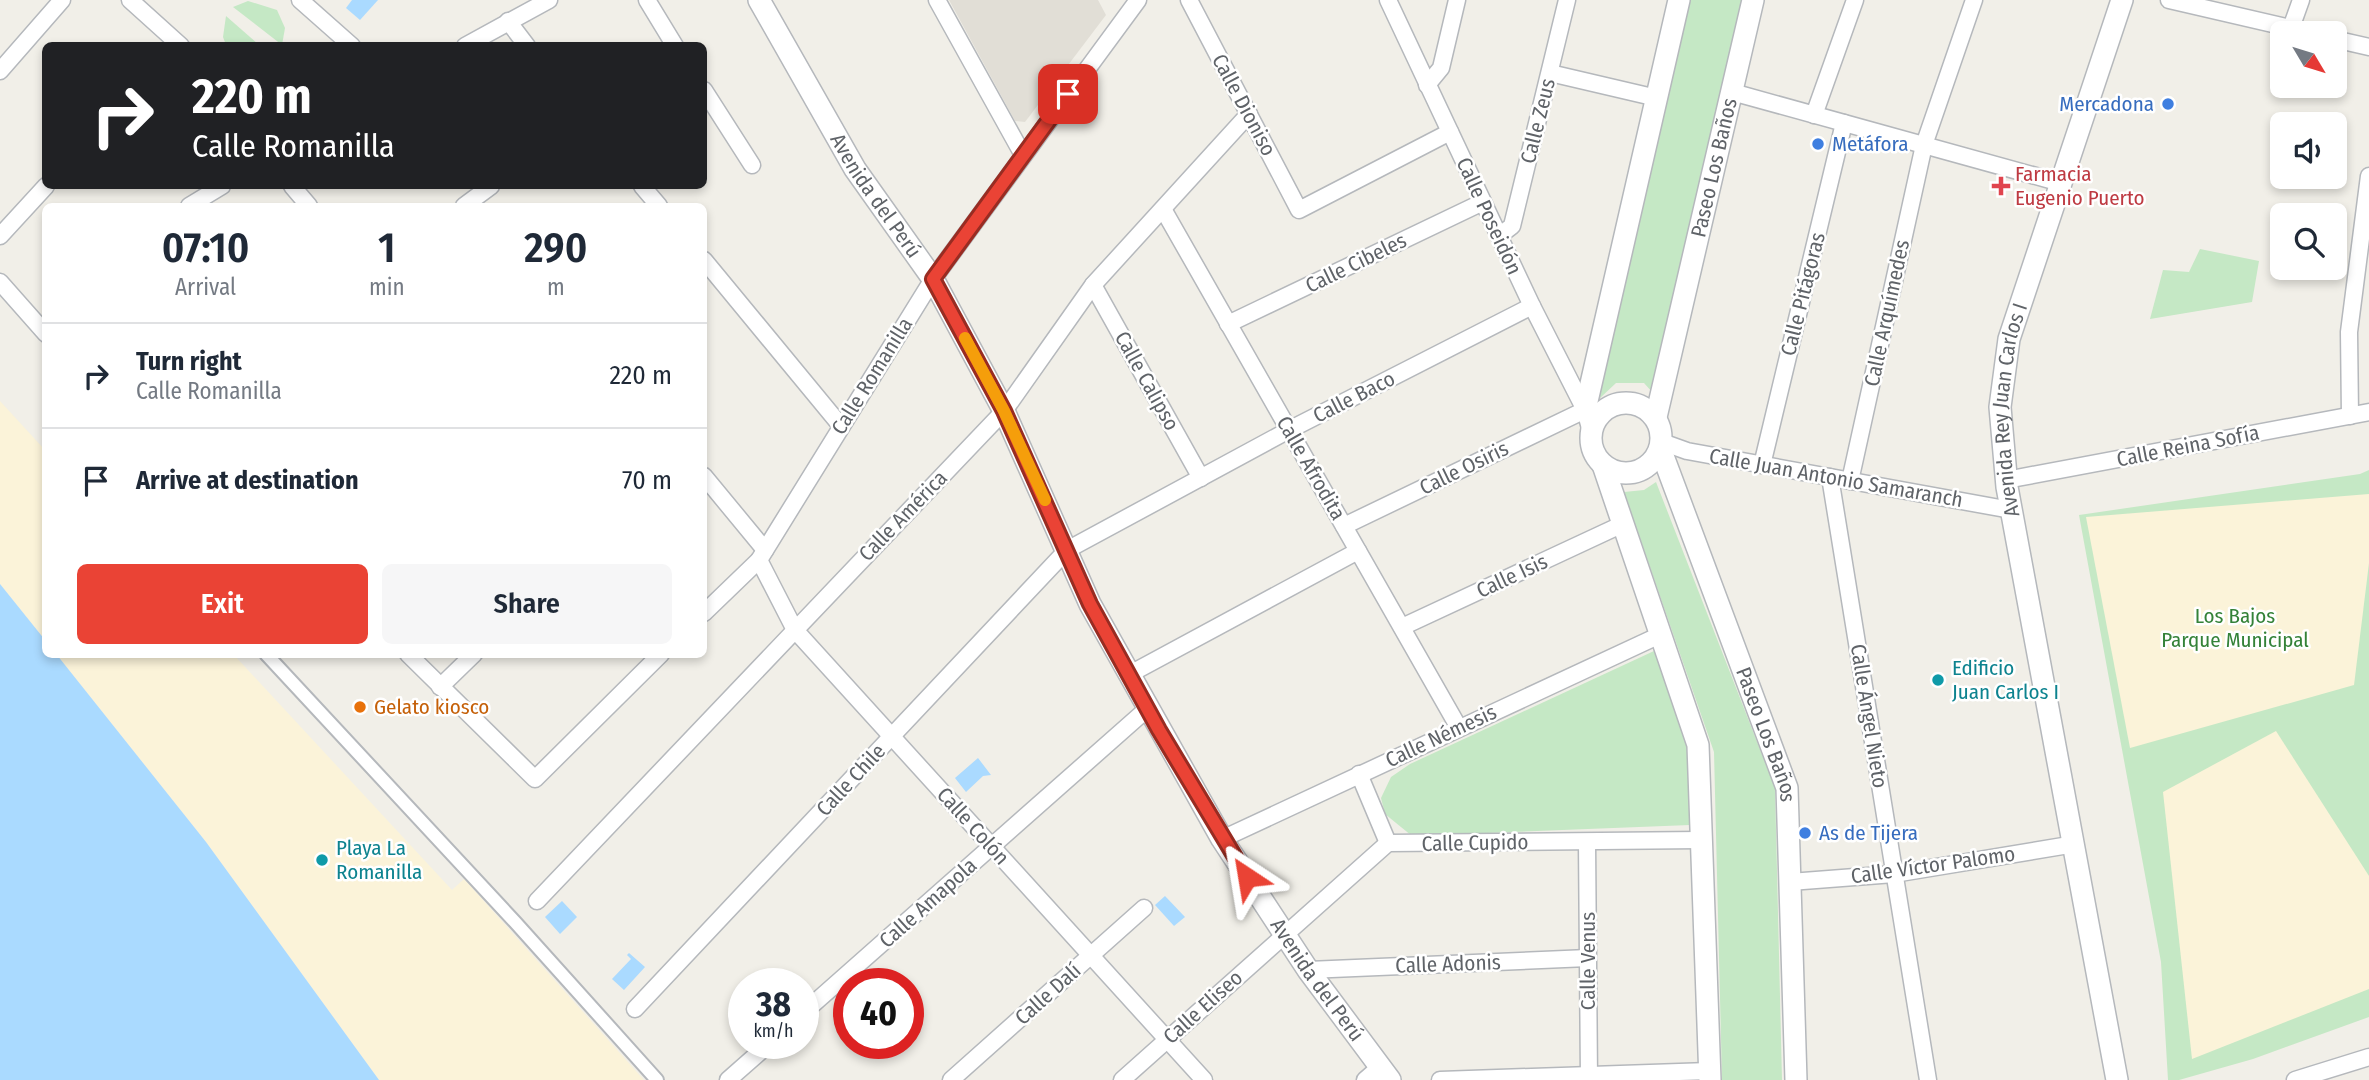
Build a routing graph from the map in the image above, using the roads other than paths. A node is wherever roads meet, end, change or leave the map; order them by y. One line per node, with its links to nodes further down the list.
1 (62, 0): 30 (street)
2 (130, 0): 24 (street)
3 (300, 0): 25 (street)
4 (549, 0): 20 (street)
5 (648, 0): 28 (street)
6 (760, 0): 59 (street, Avenida del Perú)
7 (937, 0): 41 (street)
8 (1189, 0): 36 (street, Calle Dioniso)
9 (1388, 0): 32 (street, Calle Poseidón)
10 (1457, 0): 32 (street)
11 (1567, 0): 31 (street, Calle Zeus)
12 (1679, 0): 35 (street)
13 (1753, 0): 33 (street, Paseo Los Baños)
14 (1855, 0): 37 (street)
15 (1974, 0): 40 (street, Calle Arquímedes)
16 (2122, 0): 44 (street, Avenida Rey Juan Carlos I)
17 (2168, 0): 22 (street)
18 (2301, 0): 21 (street)
19 (1129, 4): 41 (street, Calle Romanilla)
20 (508, 21): 26 (street); 27 (street)
21 (2294, 21)
22 (2270, 23)
23 (2347, 41): 29 (street)
24 (174, 42)
25 (347, 42)
26 (472, 42)
27 (524, 42)
28 (672, 42)
29 (2369, 47)
30 (0, 71)
31 (1550, 73): 35 (street); 57 (street, Calle Zeus)
32 (1427, 85): 39 (street, Calle Poseidón)
33 (1732, 92): 37 (street); 69 (street, Paseo Los Baños)
34 (707, 95): 42 (street)
35 (1657, 98): 66 (street)
36 (1249, 114): 39 (street, Calle Dioniso); 55 (street, Calle América)
37 (1814, 115): 38 (street)
38 (1844, 123): 40 (street); 75 (street, Calle Pitágoras)
39 (1450, 132): 50 (street, Calle Poseidón)
40 (1924, 145): 44 (street); 80 (street, Calle Arquímedes)
41 (1023, 155): 59 (street, Calle Romanilla)
42 (752, 165)
43 (2369, 176): 68 (street)
44 (2061, 183): 79 (street, Avenida Rey Juan Carlos I)
45 (43, 189): 56 (street)
46 (217, 189): 51 (street)
47 (295, 189): 52 (street)
48 (488, 189): 53 (street)
49 (645, 189): 54 (street)
50 (1483, 202): 57 (street, Calle Poseidón); 64 (street, Calle Cibeles)
51 (194, 203)
52 (306, 203)
53 (474, 203)
54 (656, 203)
55 (1163, 209): 61 (street, Calle América); 64 (street, Calle Afrodita)
56 (0, 236)
57 (1499, 236): 62 (street, Calle Poseidón)
58 (707, 264): 70 (street)
59 (933, 279): 65 (street, Avenida del Perú); 70 (street, Calle Romanilla)
60 (0, 282): 63 (street)
61 (1093, 285): 65 (street, Calle América); 77 (street, Calle Calipso)
62 (1532, 306): 66 (street, Calle Poseidón); 71 (street, Calle Baco)
63 (39, 315)
64 (1228, 324): 71 (street, Calle Afrodita)
65 (1004, 411): 84 (street, Avenida del Perú); 89 (street, Calle América)
66 (1585, 411): 72 (street, Calle Poseidón); 83 (street, Calle Osiris)
67 (2369, 412): 68 (street, Calle Reina Sofía)
68 (2350, 416): 79 (street, Calle Reina Sofía)
69 (1656, 418): 72 (street); 73 (street)
70 (841, 426): 86 (street, Calle Romanilla)
71 (1289, 430): 77 (street, Calle Baco); 83 (street, Calle Afrodita)
72 (1591, 432): 74 (street)
73 (1661, 445): 74 (street); 75 (street, Calle Juan Antonio Samaranch); 108 (street, Paseo Los Baños)
74 (1603, 465): 82 (street)
75 (1762, 465): 76 (street, Calle Juan Antonio Samaranch)
76 (1830, 477): 80 (street, Calle Juan Antonio Samaranch); 107 (street, Calle Ángel Nieto)
77 (1200, 478): 84 (street, Calle Baco)
78 (707, 480): 86 (street, Calle Colón)
79 (2006, 480): 81 (street, Avenida Rey Juan Carlos I)
80 (1850, 481): 81 (street, Calle Juan Antonio Samaranch)
81 (2011, 510): 105 (street, Avenida Rey Juan Carlos I)
82 (1623, 524): 88 (street, Calle Isis); 90 (street)
83 (1344, 526): 85 (street, Calle Afrodita)
84 (1067, 550): 95 (street, Avenida del Perú); 99 (street, Calle Chile)
85 (1358, 551): 88 (street, Calle Afrodita); 95 (street)
86 (762, 555): 87 (street, Calle Romanilla); 89 (street, Calle Colón)
87 (707, 610)
88 (1402, 627): 98 (street, Calle Afrodita)
89 (795, 630): 99 (street, Calle Colón); 109 (street, Calle América)
90 (1660, 635): 98 (street, Calle Némesis); 102 (street)
91 (270, 658): 124 (street)
92 (412, 658): 96 (street)
93 (470, 658): 96 (street)
94 (657, 658): 96 (street)
95 (1128, 675): 97 (street, Avenida del Perú)
96 (440, 687)
97 (1147, 709): 101 (street, Avenida del Perú); 106 (street, Calle Amapola)
98 (1459, 728): 100 (street, Calle Némesis)
99 (892, 737): 106 (street, Calle Colón); 116 (street, Calle Chile)
100 (1359, 774): 101 (street, Calle Némesis); 104 (street)
101 (1222, 839): 111 (street, Avenida del Perú)
102 (1701, 840): 103 (street, Calle Cupido); 121 (street)
103 (1587, 842): 104 (street, Calle Cupido); 113 (street, Calle Venus)
104 (1388, 844): 111 (street)
105 (2075, 844): 107 (street, Calle Víctor Palomo); 132 (street, Avenida Rey Juan Carlos I)
106 (991, 846): 112 (street, Calle Colón); 115 (street, Calle Amapola)
107 (1894, 874): 108 (street, Calle Víctor Palomo); 131 (street, Calle Ángel Nieto)
108 (1790, 882): 130 (street, Paseo Los Baños)
109 (537, 901)
110 (1144, 908): 112 (street, Calle Dalí)
111 (1283, 934): 114 (street, Avenida del Perú); 117 (street, Calle Eliseo)
112 (1091, 956): 117 (street, Calle Colón); 126 (street, Calle Dalí)
113 (1588, 958): 114 (street, Calle Adonis); 122 (street, Calle Venus)
114 (1308, 970): 120 (street, Avenida del Perú)
115 (819, 999)
116 (635, 1009)
117 (1167, 1040): 127 (street, Calle Eliseo); 128 (street, Calle Colón)
118 (2369, 1057): 133 (street)
119 (752, 1059): 125 (street)
120 (1378, 1075)
121 (1710, 1075): 122 (street)
122 (1589, 1077): 123 (street)
123 (1474, 1079): 129 (street)
124 (657, 1080)
125 (728, 1080)
126 (951, 1080)
127 (1122, 1080)
128 (1203, 1080)
129 (1440, 1080)
130 (1796, 1080)
131 (1928, 1080)
132 (2117, 1080)
133 (2295, 1080)

